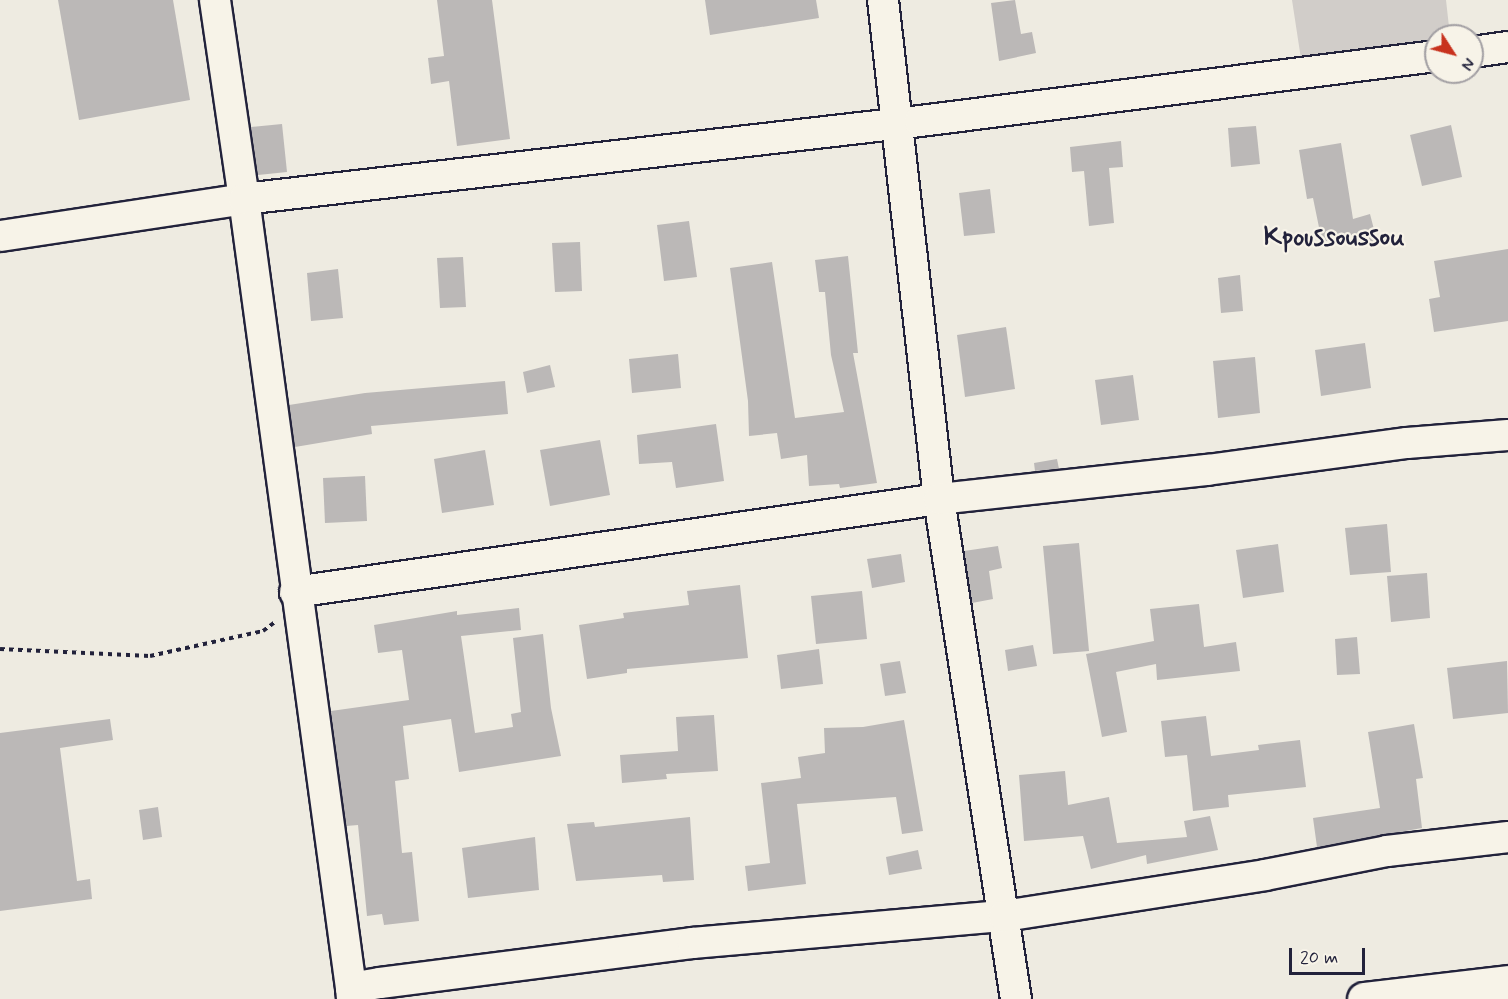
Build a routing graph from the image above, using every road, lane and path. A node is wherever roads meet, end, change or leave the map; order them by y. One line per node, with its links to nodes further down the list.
1 (215, 0): 7 (street)
2 (883, 0): 6 (street)
3 (1508, 47): 4 (street)
4 (1484, 50)
5 (1424, 57): 6 (street)
6 (898, 123): 7 (street); 10 (street)
7 (244, 199): 8 (street); 11 (street)
8 (0, 236)
9 (1508, 435): 10 (street)
10 (939, 499): 11 (street); 14 (street)
11 (296, 602): 12 (path); 16 (street)
12 (0, 649)
13 (1508, 837): 14 (street)
14 (1004, 916): 16 (street); 17 (street)
15 (1508, 982): 18 (highway)
16 (352, 994)
17 (1016, 999)
18 (1364, 999)

